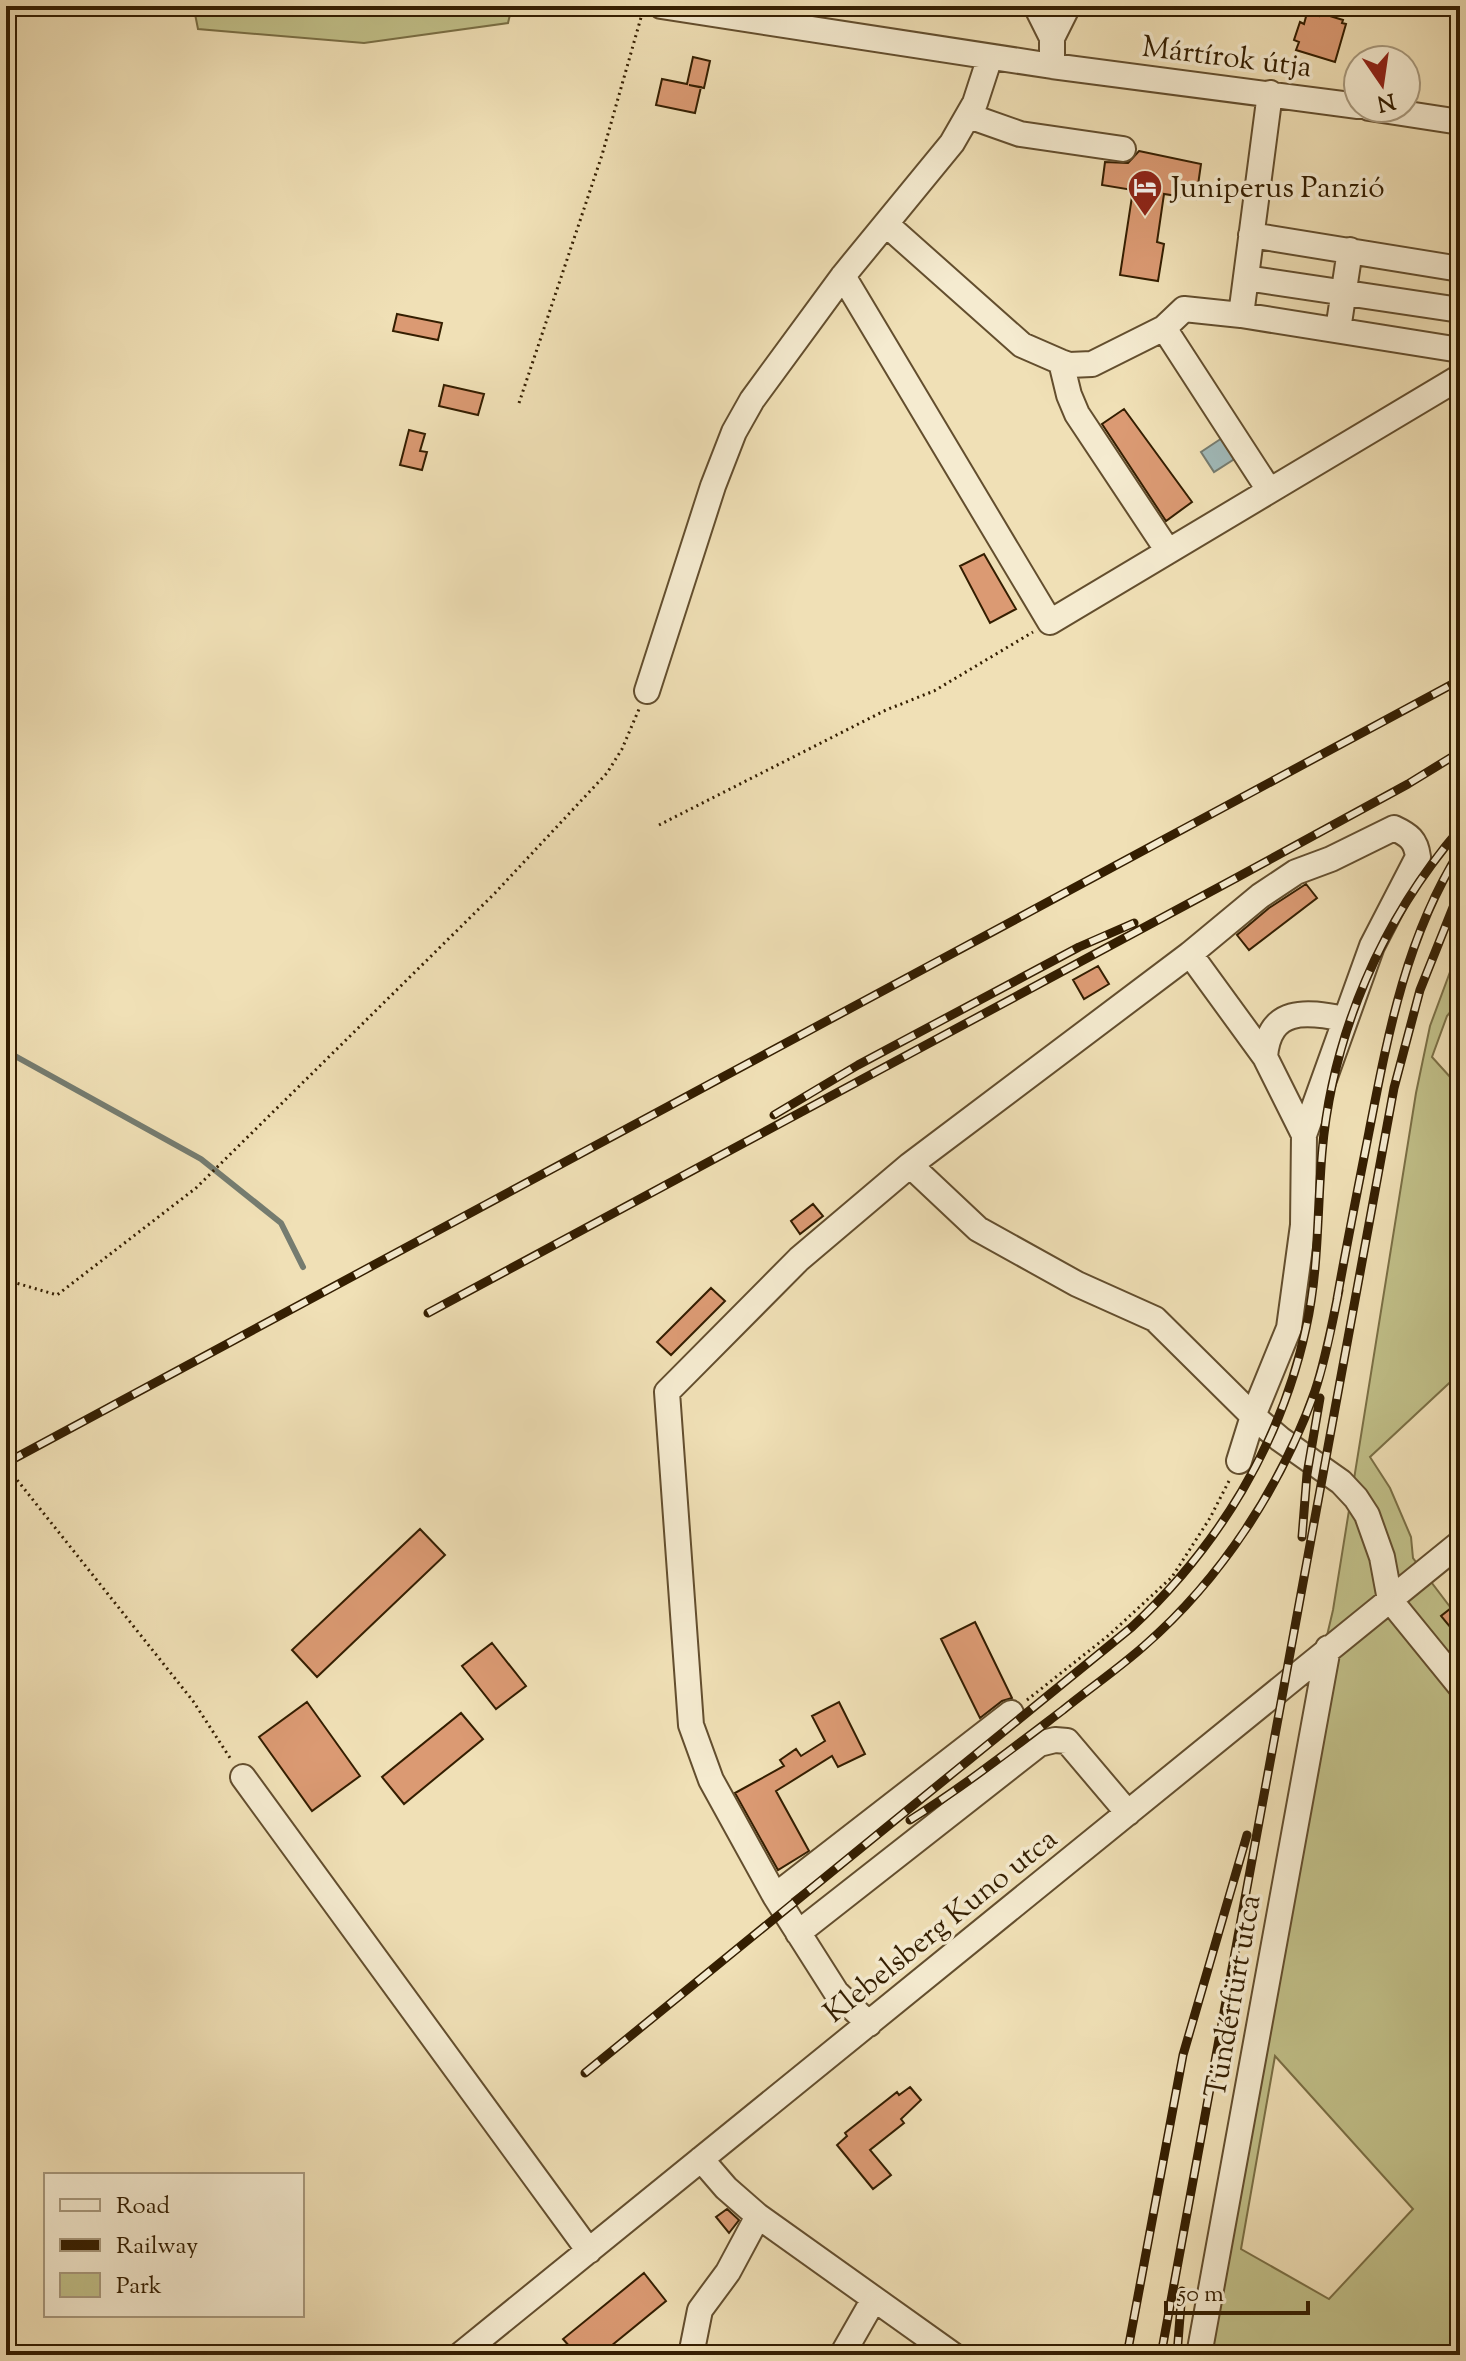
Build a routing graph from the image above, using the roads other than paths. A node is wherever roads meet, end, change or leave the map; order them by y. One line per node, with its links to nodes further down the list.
1 (661, 6): 5 (street, Mártírok útja)
2 (1036, 6): 4 (street)
3 (1068, 6): 4 (street)
4 (1052, 38): 6 (street)
5 (990, 57): 6 (street, Mártírok útja); 9 (street)
6 (1052, 66): 7 (street, Mártírok útja)
7 (1270, 93): 8 (street, Mártírok útja); 14 (street)
8 (1342, 104)
9 (969, 116): 12 (street); 13 (street)
10 (1422, 116): 11 (street)
11 (1460, 122)
12 (1123, 149)
13 (887, 225): 17 (street); 26 (street)
14 (1251, 235): 15 (street); 18 (street)
15 (1350, 250): 16 (street); 19 (street)
16 (1460, 269)
17 (843, 276): 29 (street); 30 (street)
18 (1246, 278): 19 (street); 21 (street)
19 (1344, 292): 20 (street); 24 (street)
20 (1460, 310)
21 (1241, 315): 23 (street); 24 (street)
22 (1460, 321): 25 (street)
23 (1164, 328): 26 (street); 28 (street)
24 (1338, 330): 25 (street)
25 (1458, 350)
26 (1061, 362): 29 (street)
27 (1460, 377): 28 (street)
28 (1269, 490): 29 (street)
29 (1168, 551)
30 (647, 691)
31 (1190, 954): 32 (street); 33 (street); 35 (street)
32 (1344, 1019): 33 (street); 34 (street)
33 (1265, 1057): 34 (street)
34 (1304, 1135): 36 (street)
35 (910, 1165): 36 (street); 45 (street)
36 (1253, 1416): 37 (street); 39 (street)
37 (1239, 1461)
38 (1460, 1543): 39 (street, Klebelsberg Kuno utca)
39 (1390, 1600): 40 (street, Klebelsberg Kuno utca); 41 (street)
40 (1328, 1648): 44 (street, Klebelsberg Kuno utca); 56 (street, Tündérfürt utca)
41 (1460, 1686)
42 (1011, 1713): 45 (street)
43 (243, 1777): 50 (street)
44 (1128, 1813): 46 (street); 47 (street, Klebelsberg Kuno utca)
45 (775, 1896): 46 (street)
46 (798, 1933): 47 (street)
47 (869, 2024): 48 (street, Klebelsberg Kuno utca)
48 (701, 2159): 49 (street); 50 (street, Klebelsberg Kuno utca)
49 (758, 2216): 51 (street); 53 (street)
50 (589, 2251): 52 (street, Klebelsberg Kuno utca)
51 (874, 2299): 54 (street); 55 (street)
52 (460, 2355)
53 (691, 2355)
54 (842, 2355)
55 (953, 2355)
56 (1199, 2355)

